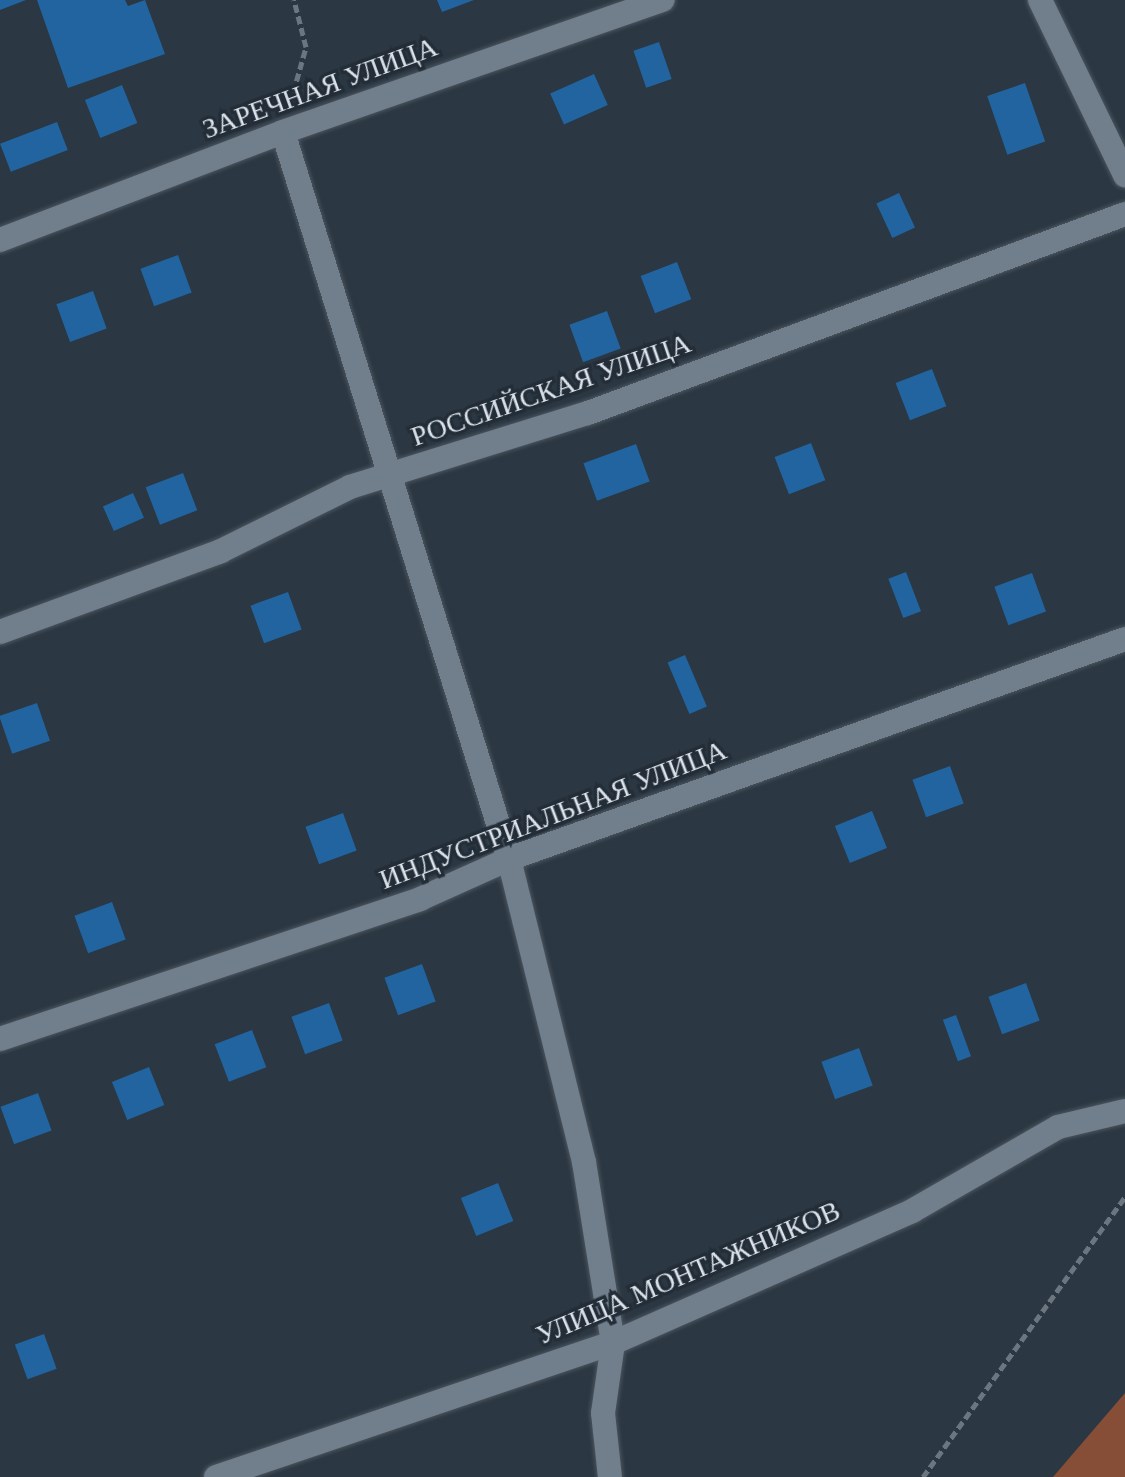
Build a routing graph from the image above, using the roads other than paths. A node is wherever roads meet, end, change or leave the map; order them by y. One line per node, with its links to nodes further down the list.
1 (663, 0): 3 (street, ЗАРЕЧНАЯ УЛИЦА)
2 (1040, 0): 4 (street)
3 (283, 132): 6 (street, ЗАРЕЧНАЯ УЛИЦА); 7 (street)
4 (1125, 175)
5 (1125, 214): 7 (street, РОССИЙСКАЯ УЛИЦА)
6 (0, 240)
7 (391, 475): 8 (street, РОССИЙСКАЯ УЛИЦА); 10 (street)
8 (0, 632)
9 (1125, 639): 10 (street, ИНДУСТРИАЛЬНАЯ УЛИЦА)
10 (509, 859): 11 (street, ИНДУСТРИАЛЬНАЯ УЛИЦА); 13 (street)
11 (0, 1039)
12 (1125, 1111): 13 (street, УЛИЦА МОНТАЖНИКОВ)
13 (613, 1343): 14 (street, УЛИЦА МОНТАЖНИКОВ); 15 (street)
14 (216, 1477)
15 (610, 1477)

